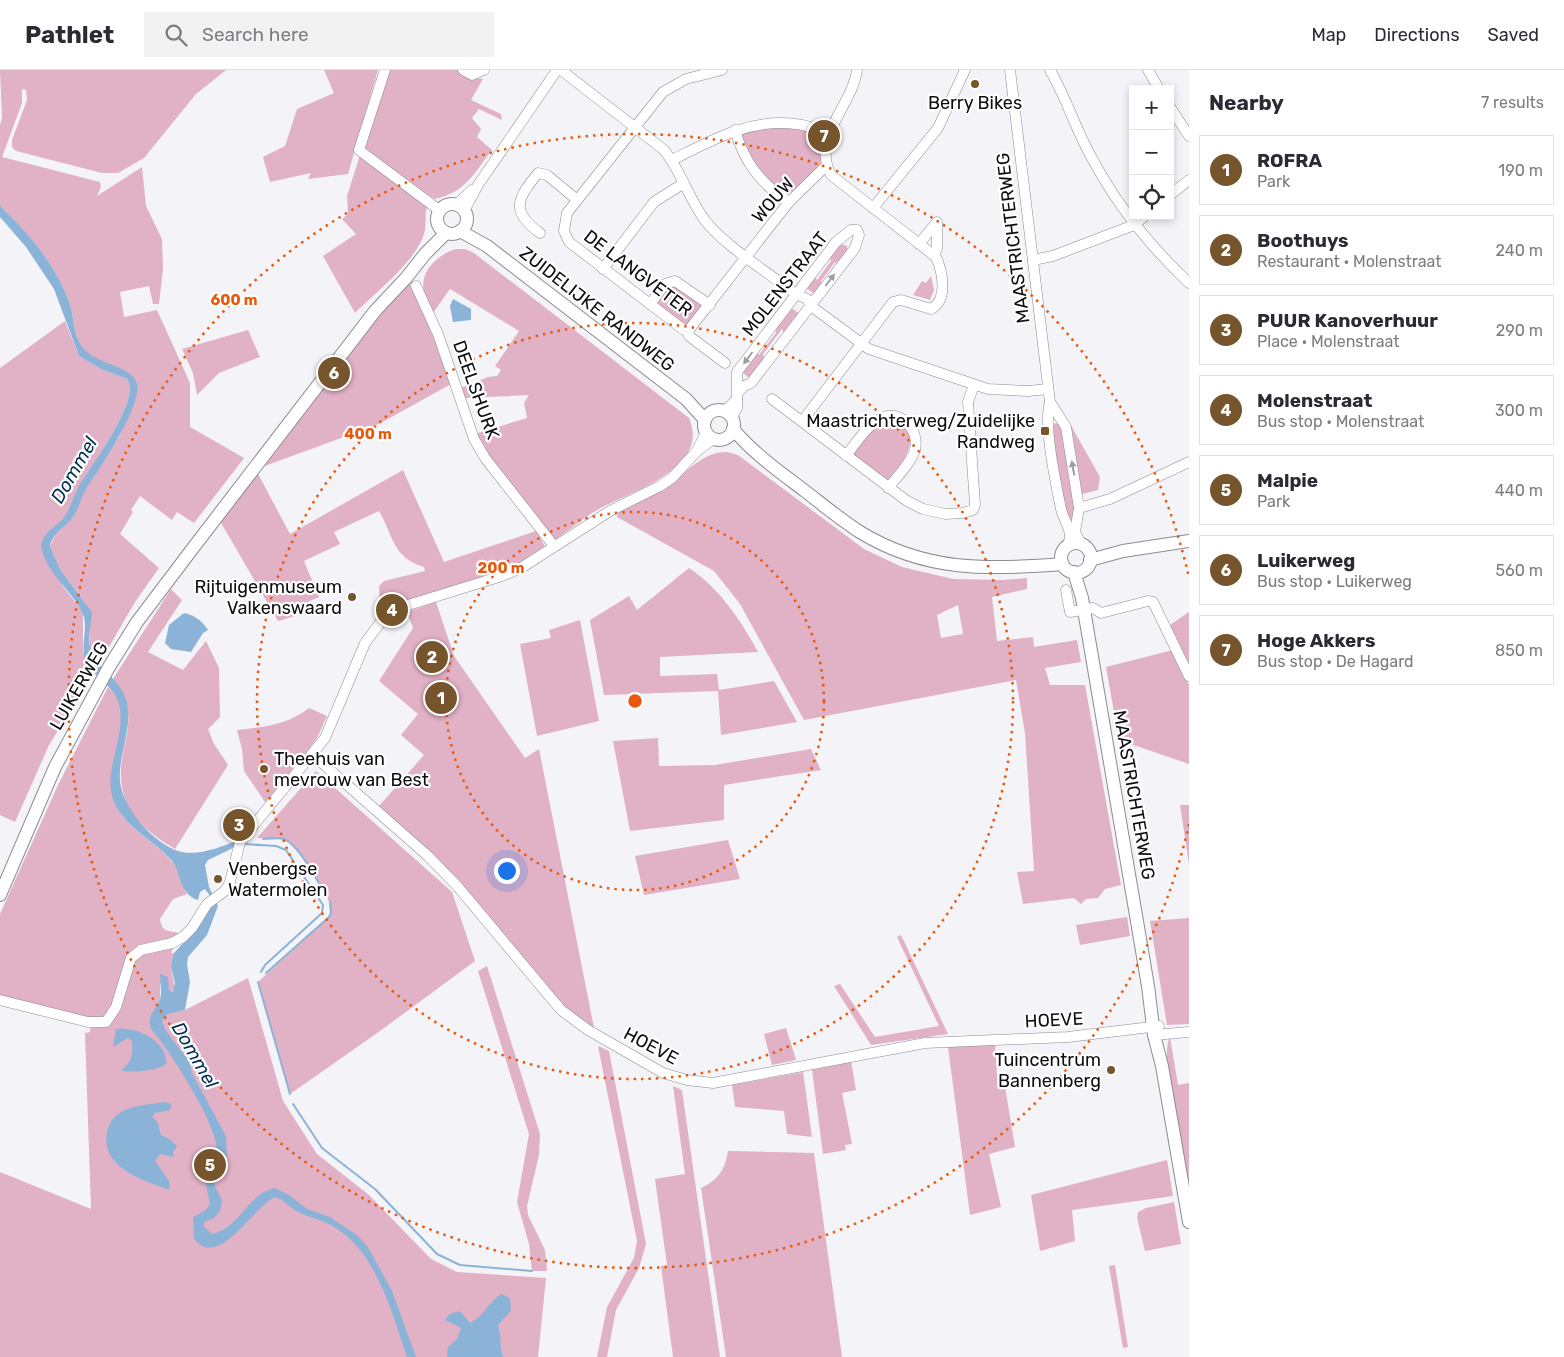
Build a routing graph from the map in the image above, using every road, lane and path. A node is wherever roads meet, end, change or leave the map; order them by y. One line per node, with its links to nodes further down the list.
1 (385, 70): 27 (street)
2 (463, 70): 3 (street)
3 (484, 70)
4 (557, 70): 25 (street)
5 (561, 70): 14 (street)
6 (722, 70): 14 (street, DE LANGVETER)
7 (857, 70): 16 (street)
8 (965, 70): 26 (street)
9 (1010, 70): 36 (street, MAASTRICHTERWEG)
10 (1050, 70): 29 (street)
11 (1148, 70): 12 (street)
12 (1157, 85)
13 (1174, 113): 17 (street)
14 (635, 126): 18 (street); 23 (street, DE LANGVETER)
15 (734, 130): 16 (street); 18 (street); 24 (street)
16 (830, 133): 19 (street)
17 (1189, 136)
18 (672, 160): 21 (street)
19 (826, 166): 24 (street, WOUW); 26 (street)
20 (1189, 180): 22 (street)
21 (684, 183): 35 (street); 37 (street)
22 (1174, 193)
23 (576, 199): 32 (street); 37 (street, DE LANGVETER)
24 (789, 202): 35 (street, WOUW)
25 (460, 208): 27 (main road); 30 (main road)
26 (873, 208): 33 (street)
27 (439, 210): 31 (main road)
28 (1140, 220): 29 (street)
29 (1134, 225): 36 (street); 38 (street)
30 (463, 228): 31 (main road); 57 (main road, ZUIDELIJKE RANDWEG)
31 (443, 230): 73 (main road, LUIKERWEG)
32 (540, 234)
33 (919, 244): 34 (street); 34 (street)
34 (932, 254): 45 (street)
35 (748, 257): 40 (street); 42 (street, WOUW)
36 (1033, 260): 50 (street, MAASTRICHTERWEG)
37 (603, 269): 41 (street, DE LANGVETER)
38 (1189, 283)
39 (416, 286): 66 (street, DEELSHURK)
40 (796, 294): 43 (street); 43 (street, MOLENSTRAAT, one-way to 40); 47 (street, MOLENSTRAAT, one-way to 47)
41 (650, 304): 42 (street); 44 (street, DE LANGVETER)
42 (710, 305): 44 (street, WOUW)
43 (811, 306): 45 (street); 48 (street, MOLENSTRAAT)
44 (688, 330): 46 (street, DE LANGVETER)
45 (860, 345): 49 (street); 54 (street)
46 (725, 363)
47 (737, 377): 48 (street); 51 (street)
48 (748, 384): 51 (street, MOLENSTRAAT)
49 (974, 385): 50 (street); 61 (street)
50 (1048, 389): 53 (street, MAASTRICHTERWEG)
51 (738, 395): 56 (street)
52 (772, 399): 54 (street)
53 (1050, 402): 55 (street, MAASTRICHTERWEG); 58 (street, MAASTRICHTERWEG)
54 (803, 420): 59 (street)
55 (1062, 422): 58 (street); 62 (street, MAASTRICHTERWEG, one-way to 55)
56 (729, 424): 57 (main road); 57 (main road); 67 (main road)
57 (709, 426): 66 (street)
58 (1049, 428): 64 (street, MAASTRICHTERWEG)
59 (846, 456): 61 (street); 61 (street)
60 (1189, 462): 62 (street)
61 (888, 488)
62 (1079, 508): 63 (street, MAASTRICHTERWEG)
63 (1077, 519): 64 (street); 67 (street, MAASTRICHTERWEG)
64 (1066, 520): 67 (street, MAASTRICHTERWEG)
65 (1189, 541): 67 (main road)
66 (554, 546): 72 (street)
67 (1075, 553): 68 (main road); 68 (main road)
68 (1078, 572): 70 (main road, MAASTRICHTERWEG)
69 (1066, 590): 70 (street)
70 (1083, 604): 71 (street); 75 (main road, MAASTRICHTERWEG)
71 (1189, 676)
72 (313, 755): 74 (street); 75 (street, HOEVE)
73 (0, 894)
74 (0, 1000)
75 (1155, 1030): 76 (street, HOEVE); 77 (main road, MAASTRICHTERWEG)
76 (1189, 1032)
77 (1189, 1222)

